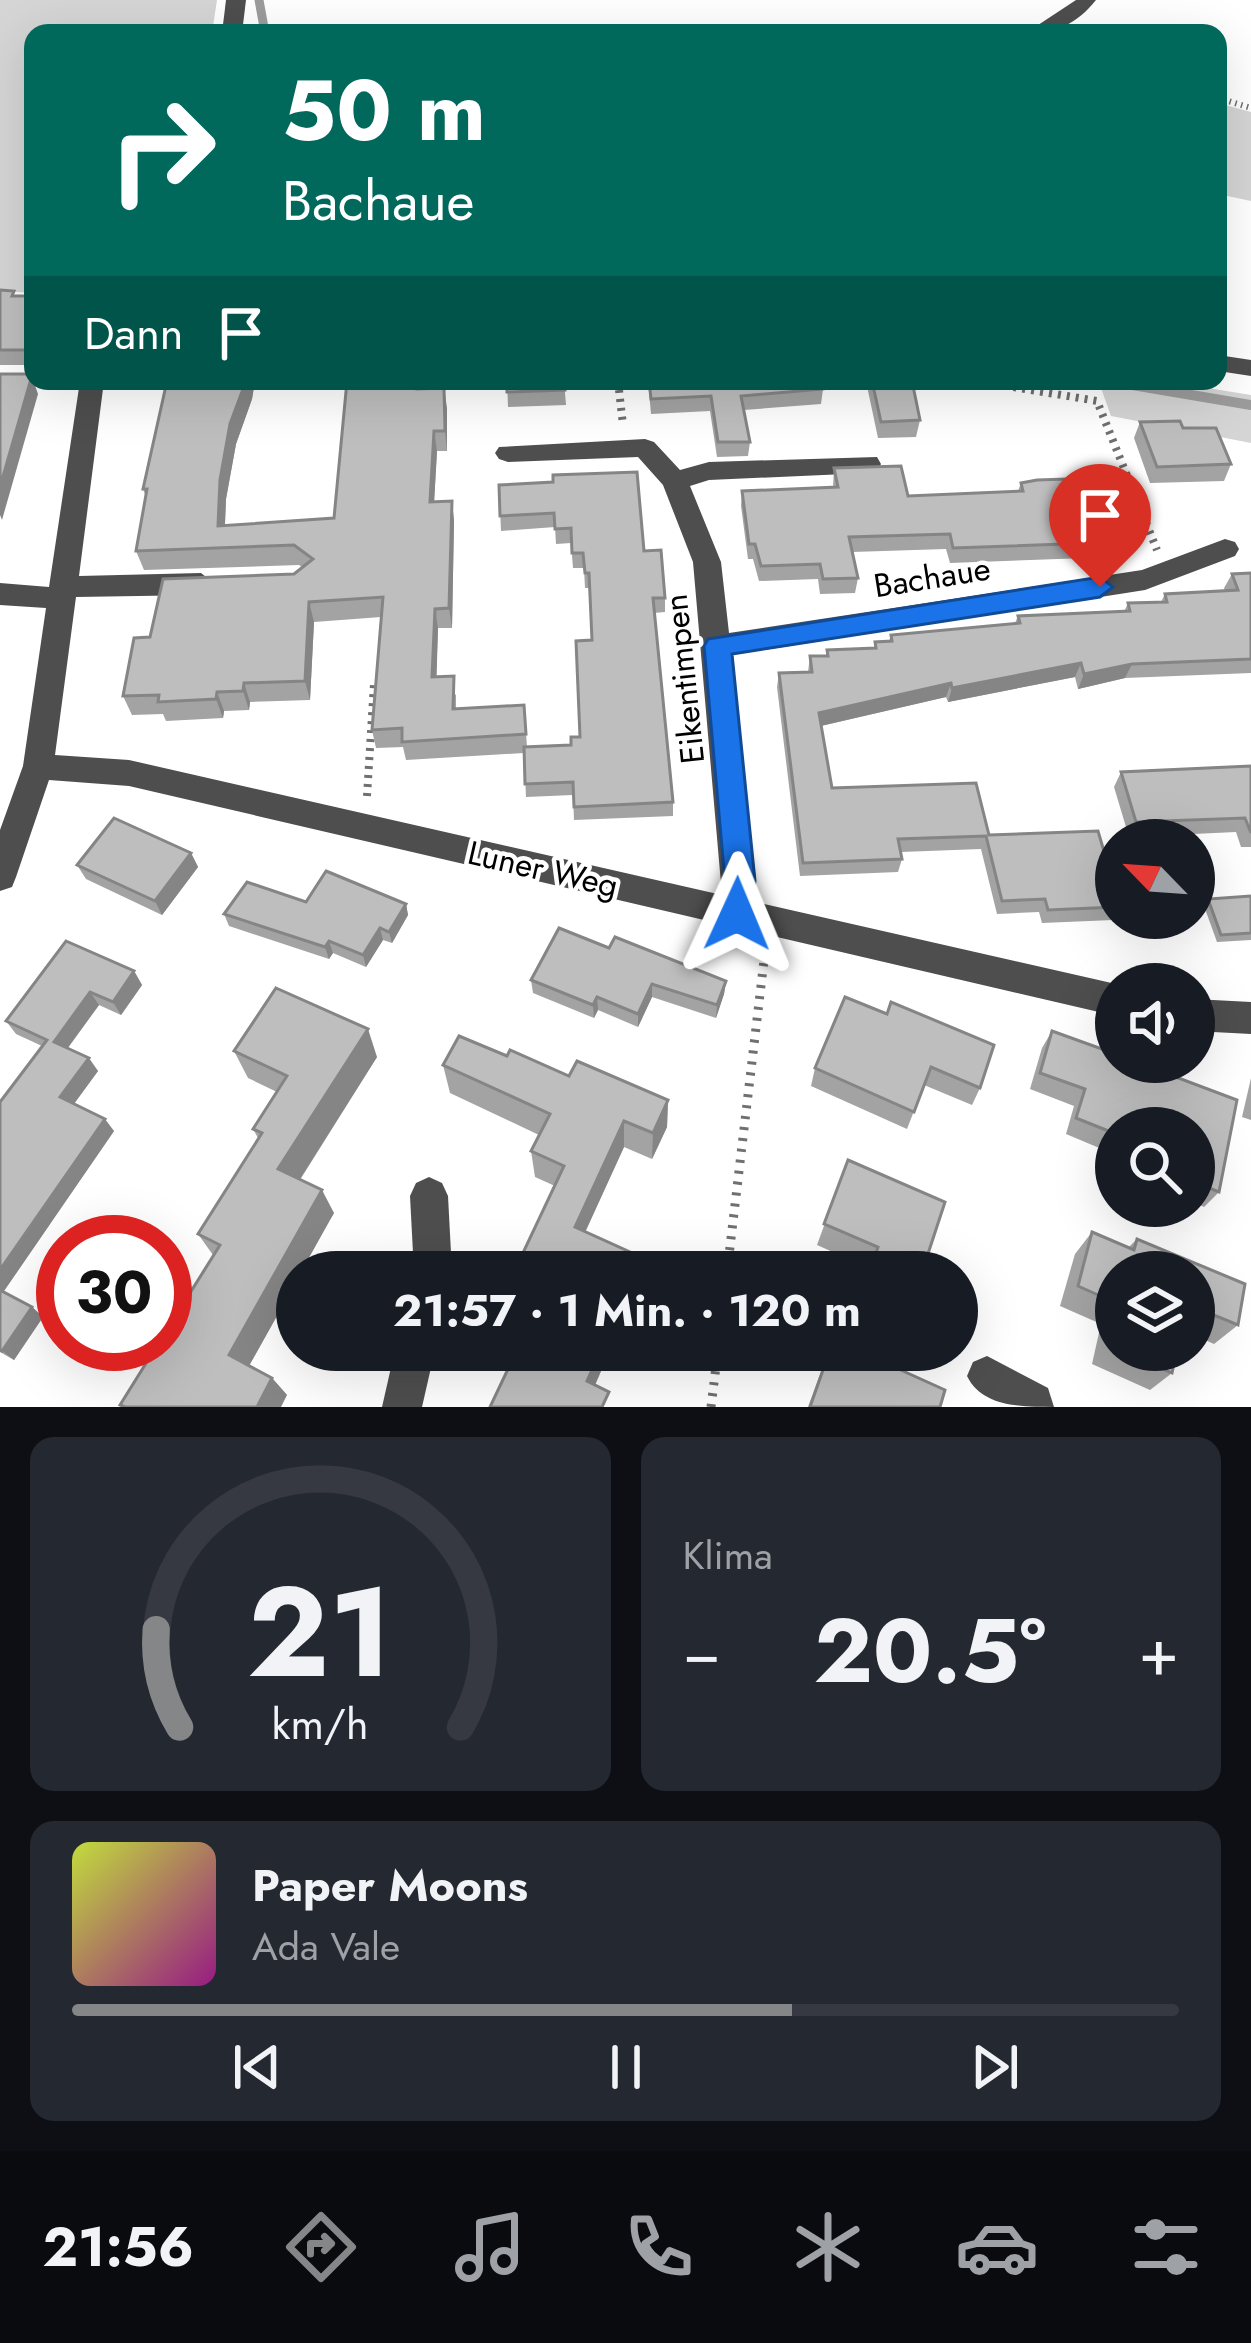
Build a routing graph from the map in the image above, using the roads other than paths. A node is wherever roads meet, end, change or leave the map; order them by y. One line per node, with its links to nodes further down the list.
1 (1086, 0): 2 (street)
2 (1054, 24)
3 (90, 390): 9 (street)
4 (508, 453): 6 (street)
5 (868, 464): 6 (street)
6 (675, 481): 11 (street, Eikentimpen)
7 (1225, 549): 11 (street, Bachaue)
8 (227, 583): 9 (street)
9 (63, 592): 10 (street); 12 (street)
10 (0, 594)
11 (718, 646): 14 (street, Eikentimpen)
12 (38, 766): 13 (street); 14 (street, Luner Weg)
13 (0, 877)
14 (753, 917): 15 (street, Luner Weg)
15 (1095, 995)
16 (1215, 1016): 17 (street)
17 (1251, 1018)
18 (430, 1196): 19 (street)
19 (432, 1251)
20 (411, 1371): 22 (street)
21 (987, 1376): 23 (street)
22 (402, 1407)
23 (1034, 1407)

